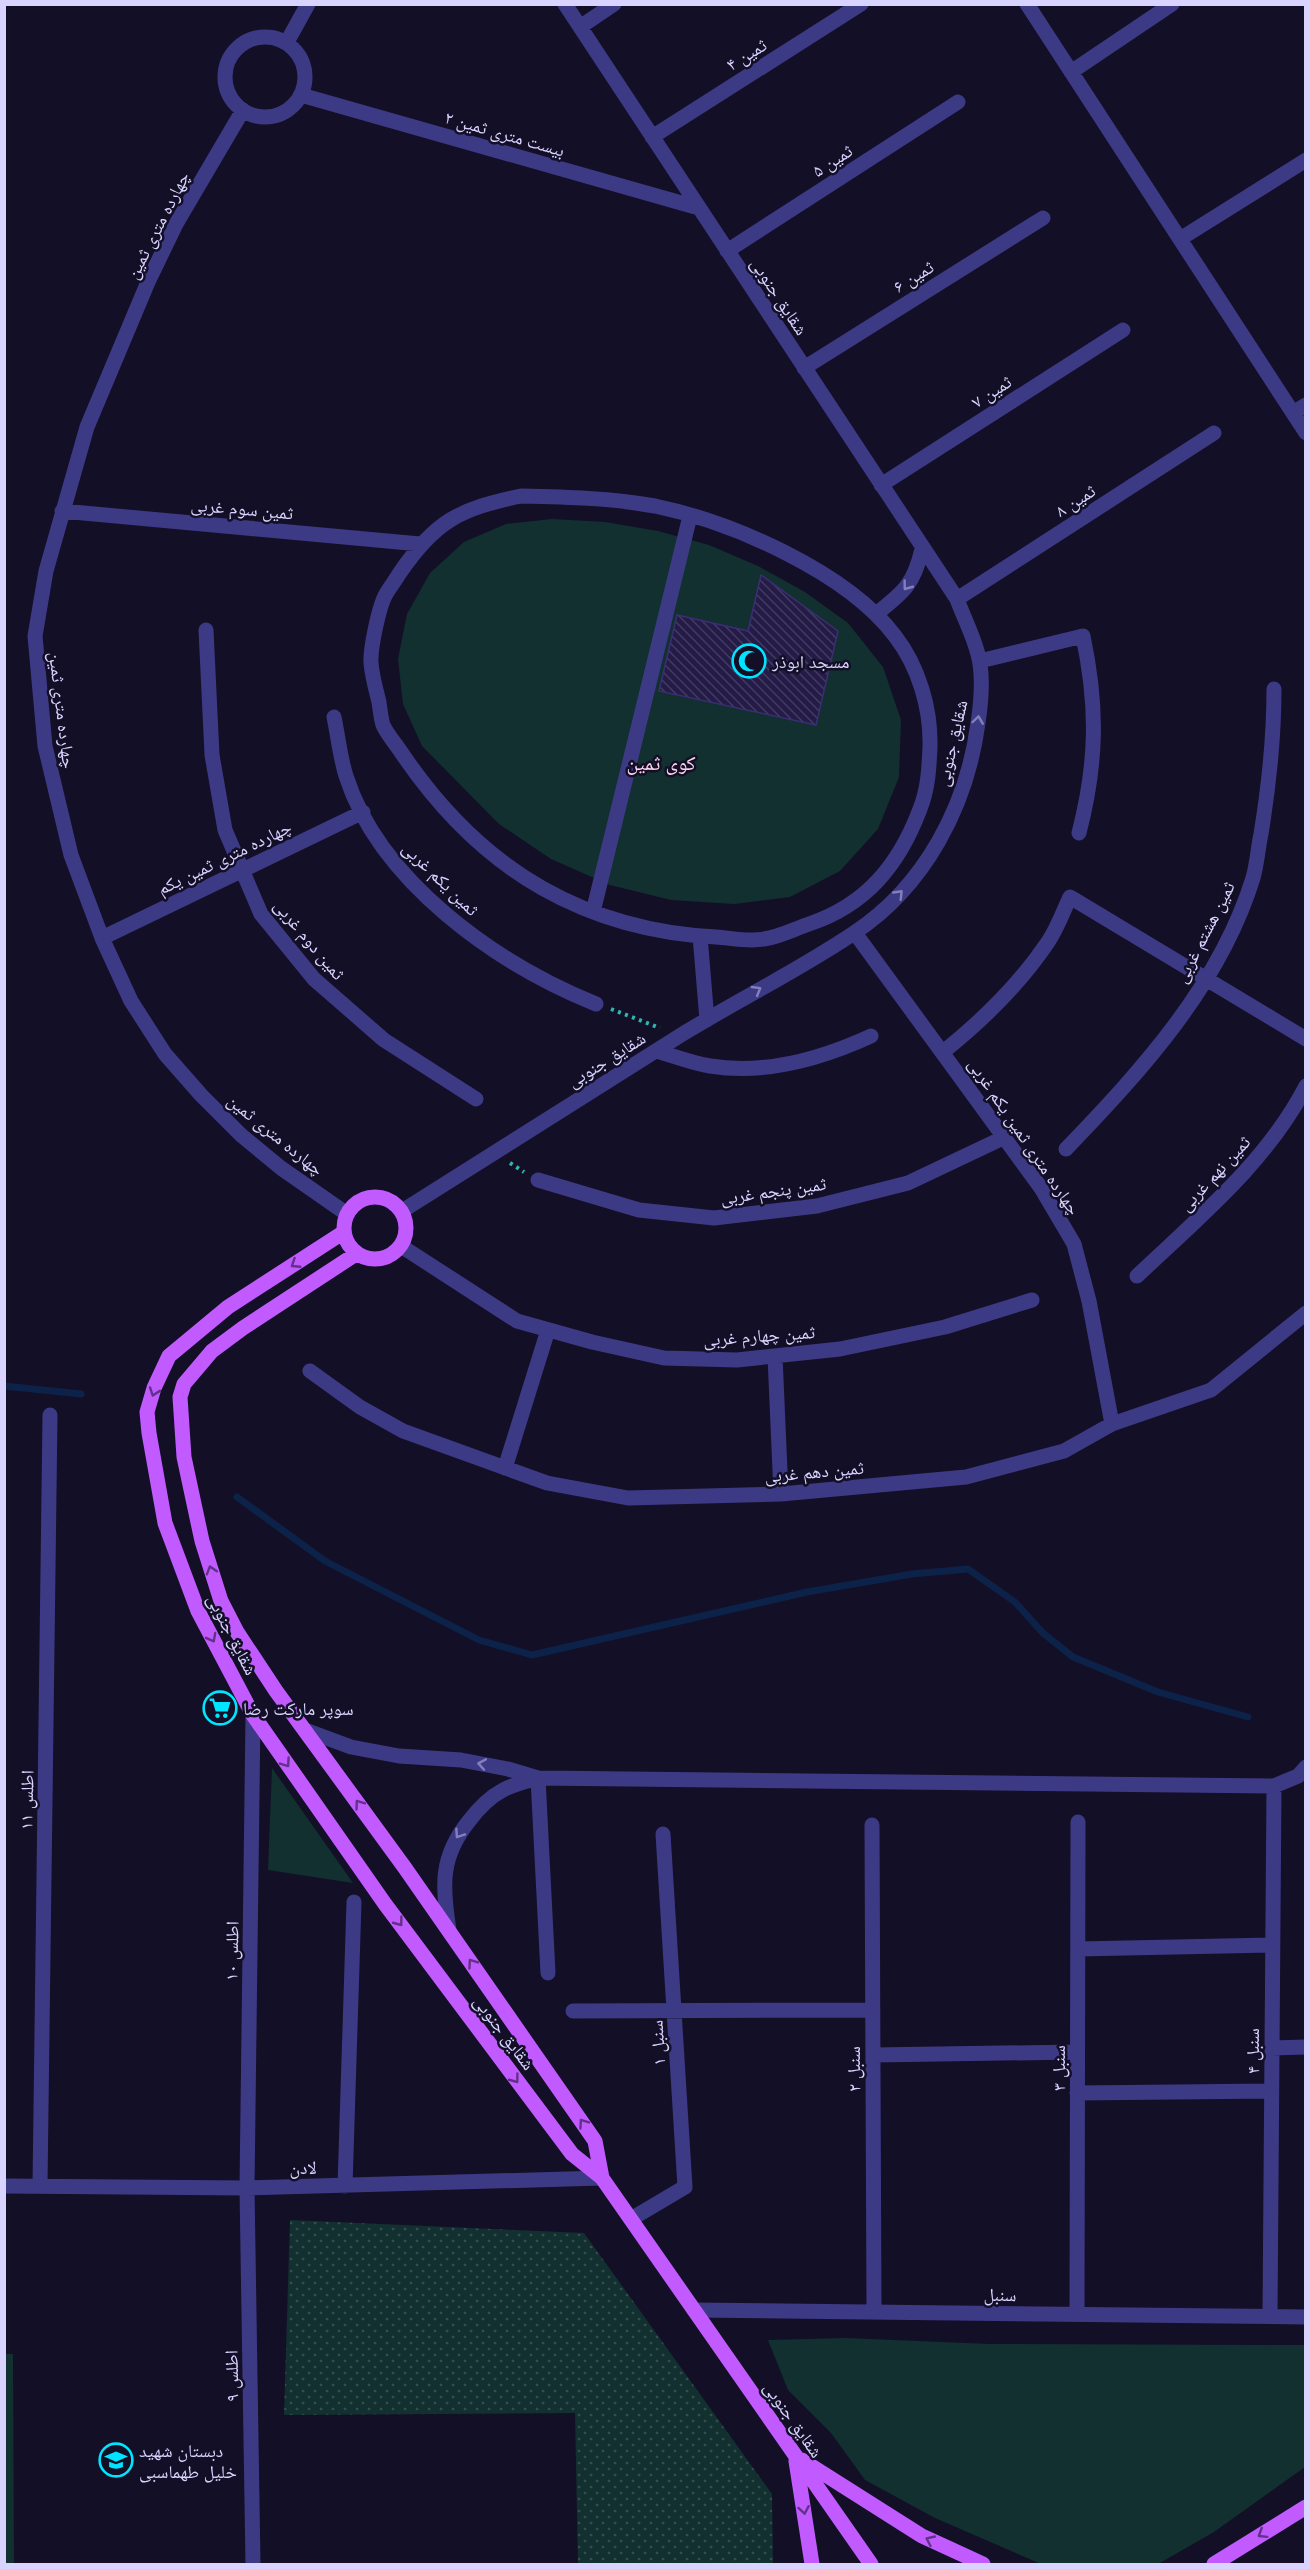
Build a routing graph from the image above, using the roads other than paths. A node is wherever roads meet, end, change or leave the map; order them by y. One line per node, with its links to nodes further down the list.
1 (308, 4): 8 (street)
2 (565, 4): 7 (street, شقایق جنوبی)
3 (614, 4): 7 (street)
4 (861, 4): 13 (street, ثمین ۴)
5 (1027, 4): 9 (street)
6 (1172, 4): 9 (street)
7 (580, 27): 13 (street, شقایق جنوبی)
8 (287, 42): 10 (street); 12 (street)
9 (1071, 72): 17 (street)
10 (301, 95): 12 (street); 15 (street, بیست متری ثمین ۲)
11 (958, 102): 18 (street, ثمین ۵)
12 (243, 110): 25 (street, چهارده متری ثمین)
13 (652, 137): 15 (street, شقایق جنوبی)
14 (1305, 160): 17 (street)
15 (699, 208): 18 (street, شقایق جنوبی)
16 (1043, 218): 20 (street, ثمین ۶)
17 (1180, 239): 21 (street)
18 (727, 251): 20 (street, شقایق جنوبی)
19 (1123, 330): 24 (street, ثمین ۷)
20 (804, 368): 24 (street, شقایق جنوبی)
21 (1299, 409): 22 (street)
22 (1305, 432)
23 (1214, 433): 29 (street, ثمین ۸)
24 (881, 485): 28 (street, شقایق جنوبی)
25 (62, 511): 27 (street, ثمین سوم غربی); 41 (street, چهارده متری ثمین)
26 (690, 516): 27 (street); 30 (street); 38 (street)
27 (420, 543): 38 (street)
28 (922, 549): 29 (street, شقایق جنوبی); 30 (street, one-way to 30)
29 (957, 599): 32 (street, شقایق جنوبی)
30 (876, 614): 40 (street)
31 (206, 630): 37 (street, ثمین دوم غربی)
32 (980, 661): 36 (street); 39 (street, شقایق جنوبی, one-way to 32)
33 (1274, 689): 42 (street, ثمین هشتم غربی)
34 (334, 717): 35 (street, ثمین یکم غربی)
35 (363, 812): 37 (street, چهارده متری ثمین یکم); 43 (street, ثمین یکم غربی)
36 (1079, 833)
37 (243, 870): 41 (street, چهارده متری ثمین یکم); 50 (street, ثمین دوم غربی)
38 (593, 912): 40 (street)
39 (855, 933): 44 (street, شقایق جنوبی, one-way to 39); 48 (street, چهارده متری ثمین یکم غربی)
40 (700, 936): 44 (street)
41 (102, 938): 55 (street, چهارده متری ثمین)
42 (1206, 977): 46 (street); 48 (street); 52 (street, ثمین هشتم غربی)
43 (596, 1004)
44 (706, 1020): 47 (street, شقایق جنوبی)
45 (871, 1036): 47 (street)
46 (1305, 1039)
47 (657, 1051): 54 (street, شقایق جنوبی)
48 (943, 1052): 51 (street, چهارده متری ثمین یکم غربی)
49 (1305, 1086): 59 (street, ثمین نهم غربی)
50 (476, 1099)
51 (1005, 1137): 53 (street, ثمین پنجم غربی); 66 (street, چهارده متری ثمین یکم غربی)
52 (1066, 1149)
53 (538, 1180)
54 (402, 1211): 55 (main road); 57 (main road)
55 (347, 1214): 56 (main road)
56 (344, 1232): 58 (main road); 69 (main road, شقایق جنوبی, one-way to 69)
57 (402, 1246): 58 (main road); 62 (street, ثمین چهارم غربی)
58 (356, 1254): 70 (main road, شقایق جنوبی, one-way to 58)
59 (1137, 1276)
60 (1032, 1300): 63 (street, ثمین چهارم غربی)
61 (1305, 1313): 66 (street, ثمین دهم غربی)
62 (548, 1330): 63 (street, ثمین چهارم غربی); 67 (street)
63 (775, 1356): 68 (street)
64 (310, 1371): 67 (street, ثمین دهم غربی)
65 (50, 1415): 93 (street, اطلس ۱۱)
66 (1112, 1424): 68 (street, ثمین دهم غربی)
67 (505, 1468): 68 (street, ثمین دهم غربی)
68 (781, 1494)
69 (253, 1715): 91 (main road, شقایق جنوبی, one-way to 91); 95 (street, اطلس ۱۰)
70 (305, 1730): 72 (street, one-way to 70); 78 (main road, شقایق جنوبی, one-way to 70)
71 (1305, 1767): 73 (street)
72 (538, 1778): 73 (street); 78 (street, one-way to 78); 81 (street)
73 (1274, 1786): 79 (street, سنبل ۴)
74 (1078, 1822): 80 (street, سنبل ۳)
75 (872, 1825): 83 (street, سنبل ۲)
76 (663, 1834): 82 (street, سنبل ۱)
77 (354, 1902): 94 (street)
78 (448, 1930): 91 (main road, شقایق جنوبی, one-way to 78)
79 (1272, 1945): 80 (street); 86 (street, سنبل ۴)
80 (1078, 1949): 87 (street, سنبل ۳)
81 (548, 1973)
82 (674, 2009): 83 (street); 84 (street); 96 (street, سنبل ۱)
83 (873, 2010): 88 (street, سنبل ۲)
84 (573, 2011)
85 (1305, 2047): 86 (street)
86 (1272, 2048): 89 (street, سنبل ۴)
87 (1077, 2052): 88 (street); 90 (street, سنبل ۳)
88 (873, 2055): 98 (street, سنبل ۲)
89 (1271, 2091): 90 (street); 100 (street, سنبل ۴)
90 (1077, 2093): 99 (street, سنبل ۳)
91 (602, 2178): 94 (street, لادن); 96 (main road, شقایق جنوبی)
92 (4, 2186): 93 (street, لادن)
93 (40, 2186): 95 (street, لادن)
94 (345, 2186): 95 (street, لادن)
95 (248, 2188): 105 (street, اطلس ۹)
96 (631, 2219): 97 (main road, شقایق جنوبی)
97 (694, 2310): 98 (street, سنبل); 102 (main road, شقایق جنوبی)
98 (874, 2312): 99 (street, سنبل)
99 (1077, 2314): 100 (street, سنبل)
100 (1270, 2316): 101 (street, سنبل)
101 (1305, 2317)
102 (795, 2455): 106 (main road, one-way to 106); 107 (main road, شقایق جنوبی); 108 (main road, one-way to 102)
103 (1305, 2507): 104 (main road, one-way to 104)
104 (1214, 2564)
105 (253, 2565)
106 (812, 2565)
107 (871, 2565)
108 (983, 2565)

